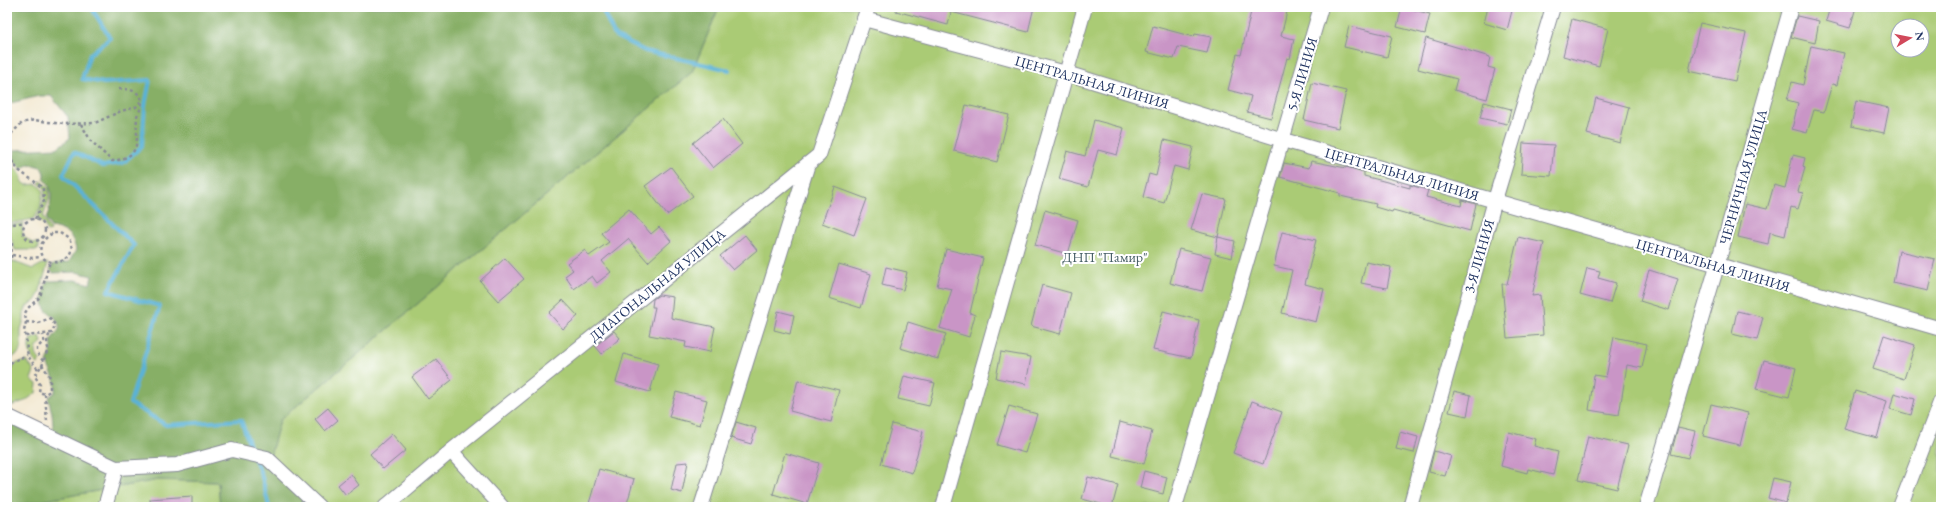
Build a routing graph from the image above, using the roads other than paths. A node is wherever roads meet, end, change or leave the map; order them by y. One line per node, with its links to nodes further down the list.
1 (1086, 7): 6 (street)
2 (1321, 7): 7 (street, 5-Я ЛИНИЯ)
3 (1553, 7): 9 (street, 3-Я ЛИНИЯ)
4 (1791, 7): 10 (street, ЧЕРНИЧНАЯ УЛИЦА)
5 (866, 13): 6 (street, ЦЕНТРАЛЬНАЯ ЛИНИЯ); 8 (street, ДИАГОНАЛЬНАЯ УЛИЦА)
6 (1066, 73): 7 (street, ЦЕНТРАЛЬНАЯ ЛИНИЯ); 21 (street)
7 (1283, 140): 9 (street, ЦЕНТРАЛЬНАЯ ЛИНИЯ); 22 (street, 5-Я ЛИНИЯ)
8 (808, 164): 14 (street, ДИАГОНАЛЬНАЯ УЛИЦА); 20 (street)
9 (1495, 200): 10 (street, ЦЕНТРАЛЬНАЯ ЛИНИЯ); 23 (street, 3-Я ЛИНИЯ)
10 (1717, 266): 11 (street, ЦЕНТРАЛЬНАЯ ЛИНИЯ); 24 (street, ЧЕРНИЧНАЯ УЛИЦА)
11 (1941, 330)
12 (1941, 400): 25 (street)
13 (7, 416): 15 (street)
14 (451, 451): 18 (street, ДИАГОНАЛЬНАЯ УЛИЦА); 19 (street)
15 (116, 468): 16 (street); 17 (street)
16 (105, 507)
17 (319, 507)
18 (385, 507)
19 (502, 507)
20 (701, 507)
21 (942, 507)
22 (1175, 507)
23 (1410, 507)
24 (1646, 507)
25 (1900, 507)

